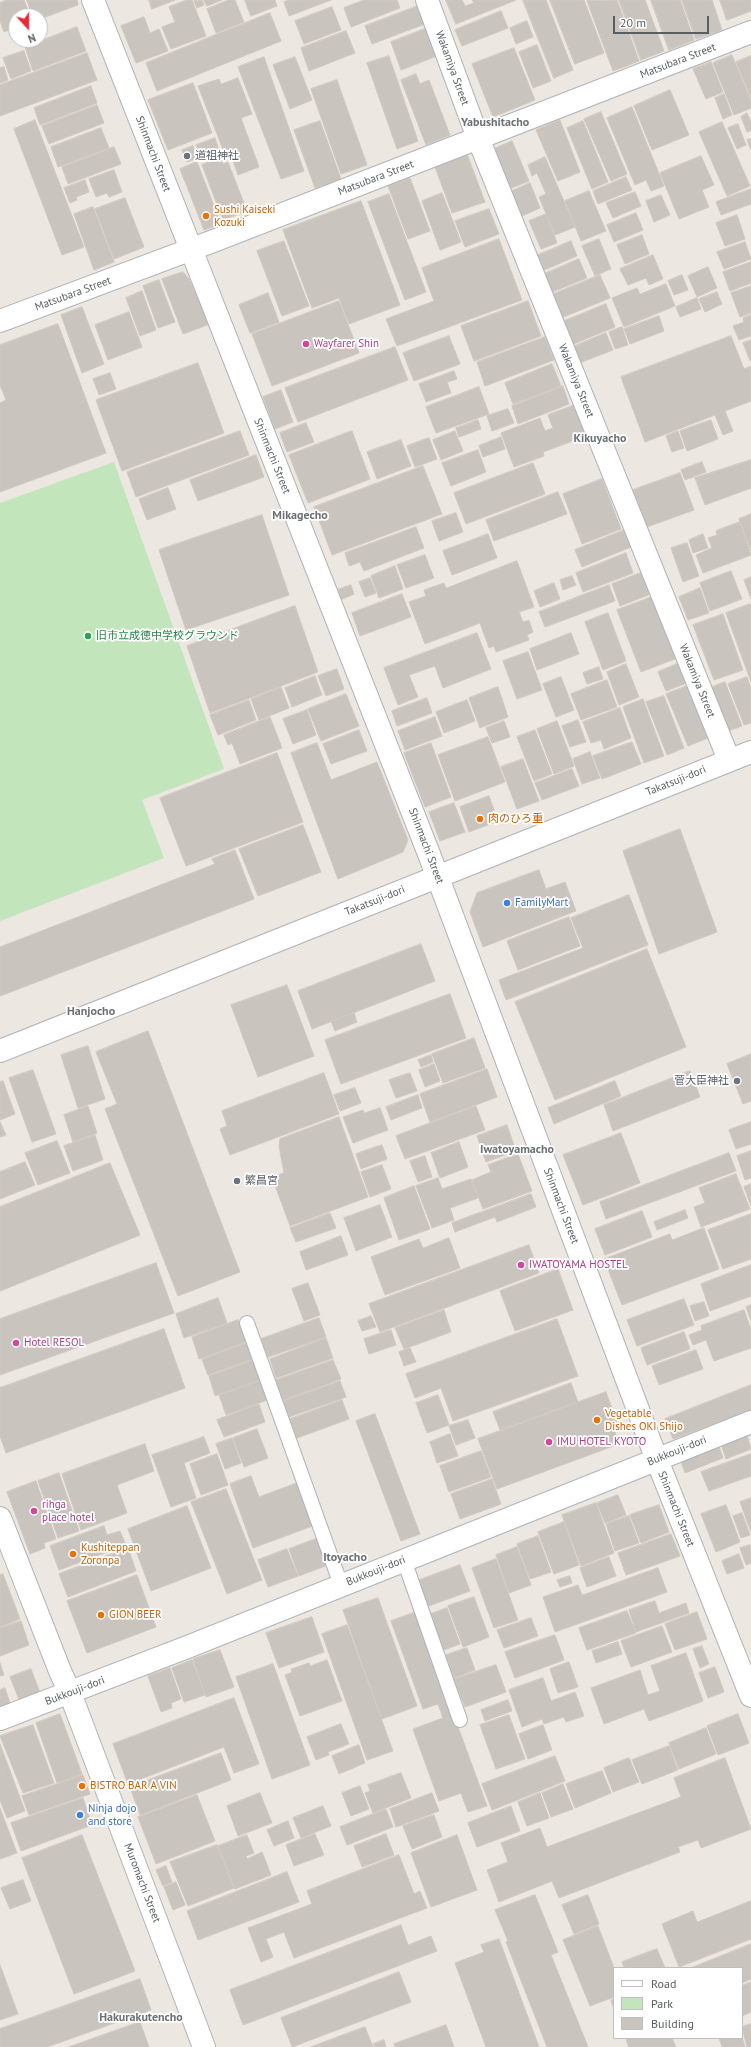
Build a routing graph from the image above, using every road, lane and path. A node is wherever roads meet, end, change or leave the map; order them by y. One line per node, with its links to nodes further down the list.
1 (93, 0): 5 (street, Shinmachi Street)
2 (427, 0): 4 (street, Wakamiya Street)
3 (751, 32): 4 (street, Matsubara Street)
4 (478, 138): 5 (street, Matsubara Street); 8 (street, Wakamiya Street)
5 (190, 250): 6 (street, Matsubara Street); 9 (street, Shinmachi Street)
6 (0, 321)
7 (751, 752): 8 (street, Takatsuji-dori)
8 (729, 760): 9 (street, Takatsuji-dori)
9 (438, 877): 10 (street, Takatsuji-dori); 13 (street, Shinmachi Street)
10 (0, 1051)
11 (247, 1323): 16 (lane)
12 (751, 1422): 13 (street, Bukkouji-dori)
13 (657, 1460): 15 (street, Bukkouji-dori); 18 (street, Shinmachi Street)
14 (0, 1518): 17 (street, Muromachi Street)
15 (404, 1560): 16 (street, Bukkouji-dori); 20 (lane)
16 (341, 1585): 17 (street, Bukkouji-dori)
17 (70, 1693): 19 (street, Bukkouji-dori); 21 (street, Muromachi Street)
18 (751, 1696)
19 (0, 1719)
20 (460, 1720)
21 (204, 2047)

